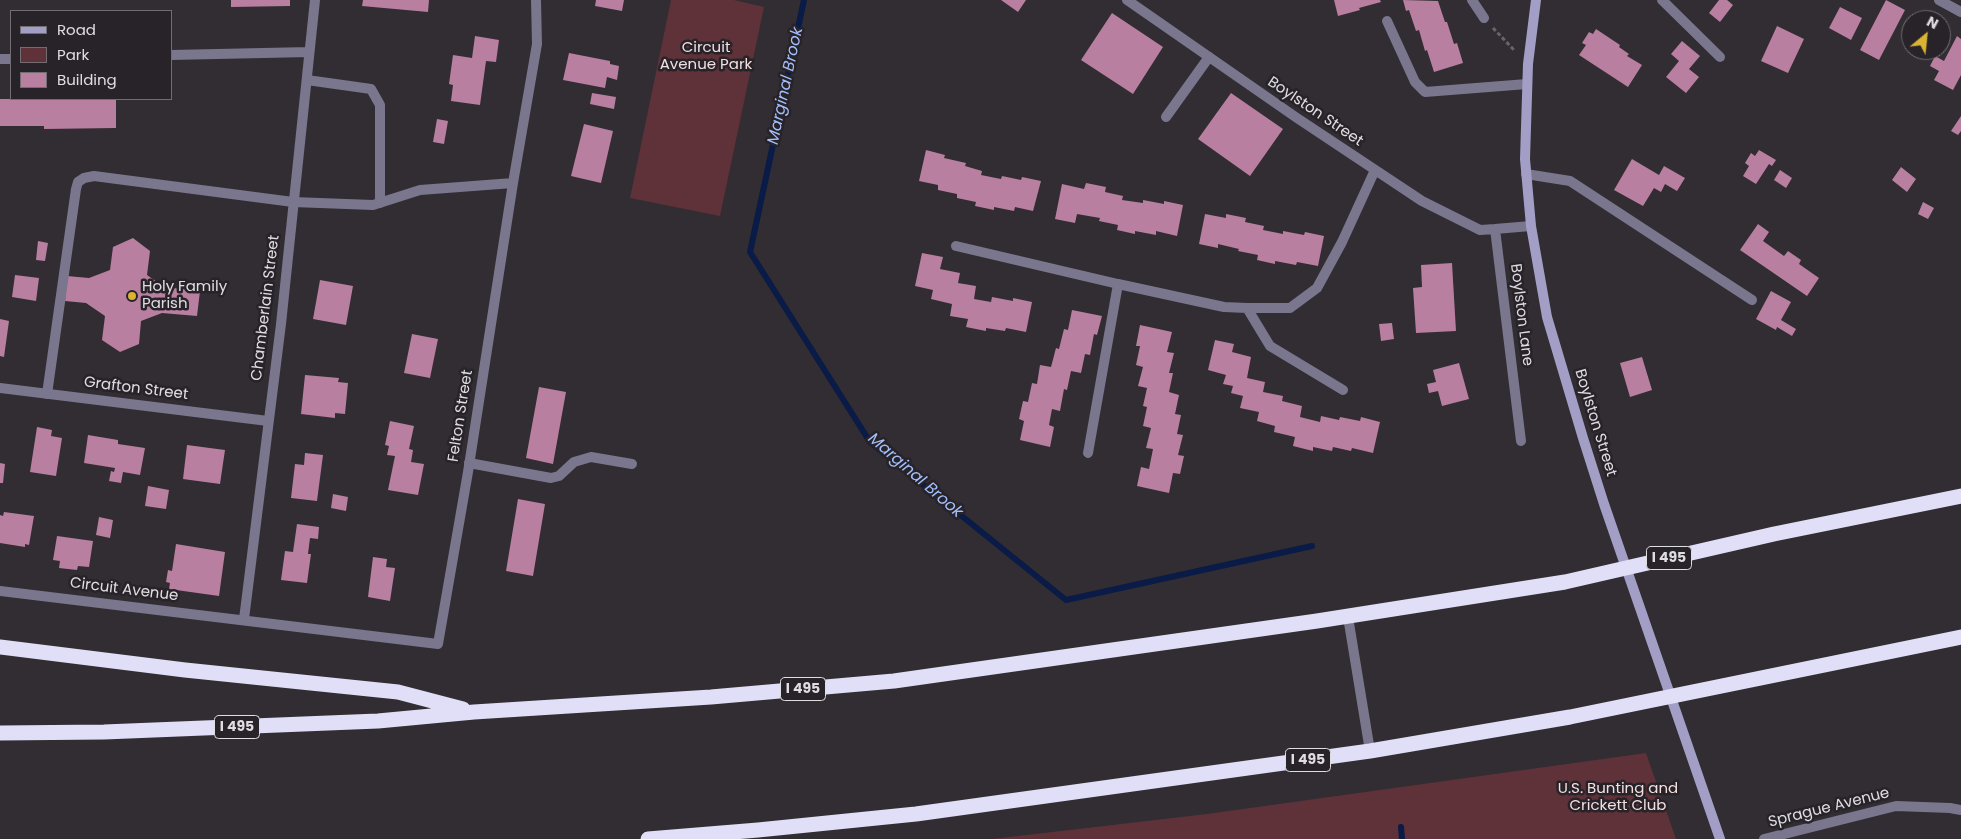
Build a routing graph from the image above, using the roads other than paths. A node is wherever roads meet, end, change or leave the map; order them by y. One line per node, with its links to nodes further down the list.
1 (315, 0): 11 (street, Chamberlain Street)
2 (536, 0): 20 (street, Felton Street)
3 (1127, 0): 13 (street, Boylston Street)
4 (1472, 0): 9 (street)
5 (1536, 0): 16 (main road, Boylston Street)
6 (1662, 0): 14 (street)
7 (1939, 0): 8 (street)
8 (1961, 12)
9 (1484, 18)
10 (1387, 21): 16 (street)
11 (309, 52): 12 (street); 15 (street, Chamberlain Street)
12 (172, 55)
13 (1209, 57): 17 (street); 18 (street, Boylston Street)
14 (1720, 57)
15 (306, 80): 21 (street, Chamberlain Street); 22 (street)
16 (1527, 84): 19 (main road, Boylston Street)
17 (1166, 117)
18 (1374, 170): 24 (street, Boylston Street); 28 (street)
19 (1526, 174): 23 (main road, Boylston Street); 27 (street)
20 (513, 183): 22 (street); 35 (street, Felton Street)
21 (294, 202): 22 (street); 31 (street); 32 (street, Chamberlain Street)
22 (380, 203)
23 (1531, 226): 24 (street); 50 (main road, Boylston Street)
24 (1495, 228): 33 (street, Boylston Lane)
25 (956, 246): 26 (street)
26 (1118, 284): 28 (street); 34 (street)
27 (1752, 300)
28 (1247, 308): 30 (street)
29 (0, 388): 31 (street, Grafton Street)
30 (1343, 390)
31 (47, 394): 32 (street, Grafton Street)
32 (268, 421): 40 (street, Chamberlain Street)
33 (1521, 441)
34 (1088, 452)
35 (469, 463): 36 (street); 40 (street, Felton Street)
36 (632, 464)
37 (1961, 496): 39 (highway, I 495)
38 (0, 590): 40 (street, Circuit Avenue)
39 (1348, 617): 43 (highway, I 495); 45 (street)
40 (244, 619)
41 (1961, 637): 45 (highway, I 495)
42 (0, 647): 43 (highway)
43 (474, 712): 44 (highway, I 495)
44 (0, 733)
45 (1370, 752): 47 (highway, I 495)
46 (1961, 810): 51 (street, Sprague Avenue)
47 (758, 830): 48 (highway, I 495); 49 (highway)
48 (648, 839)
49 (703, 839)
50 (1720, 839)
51 (1764, 839)

